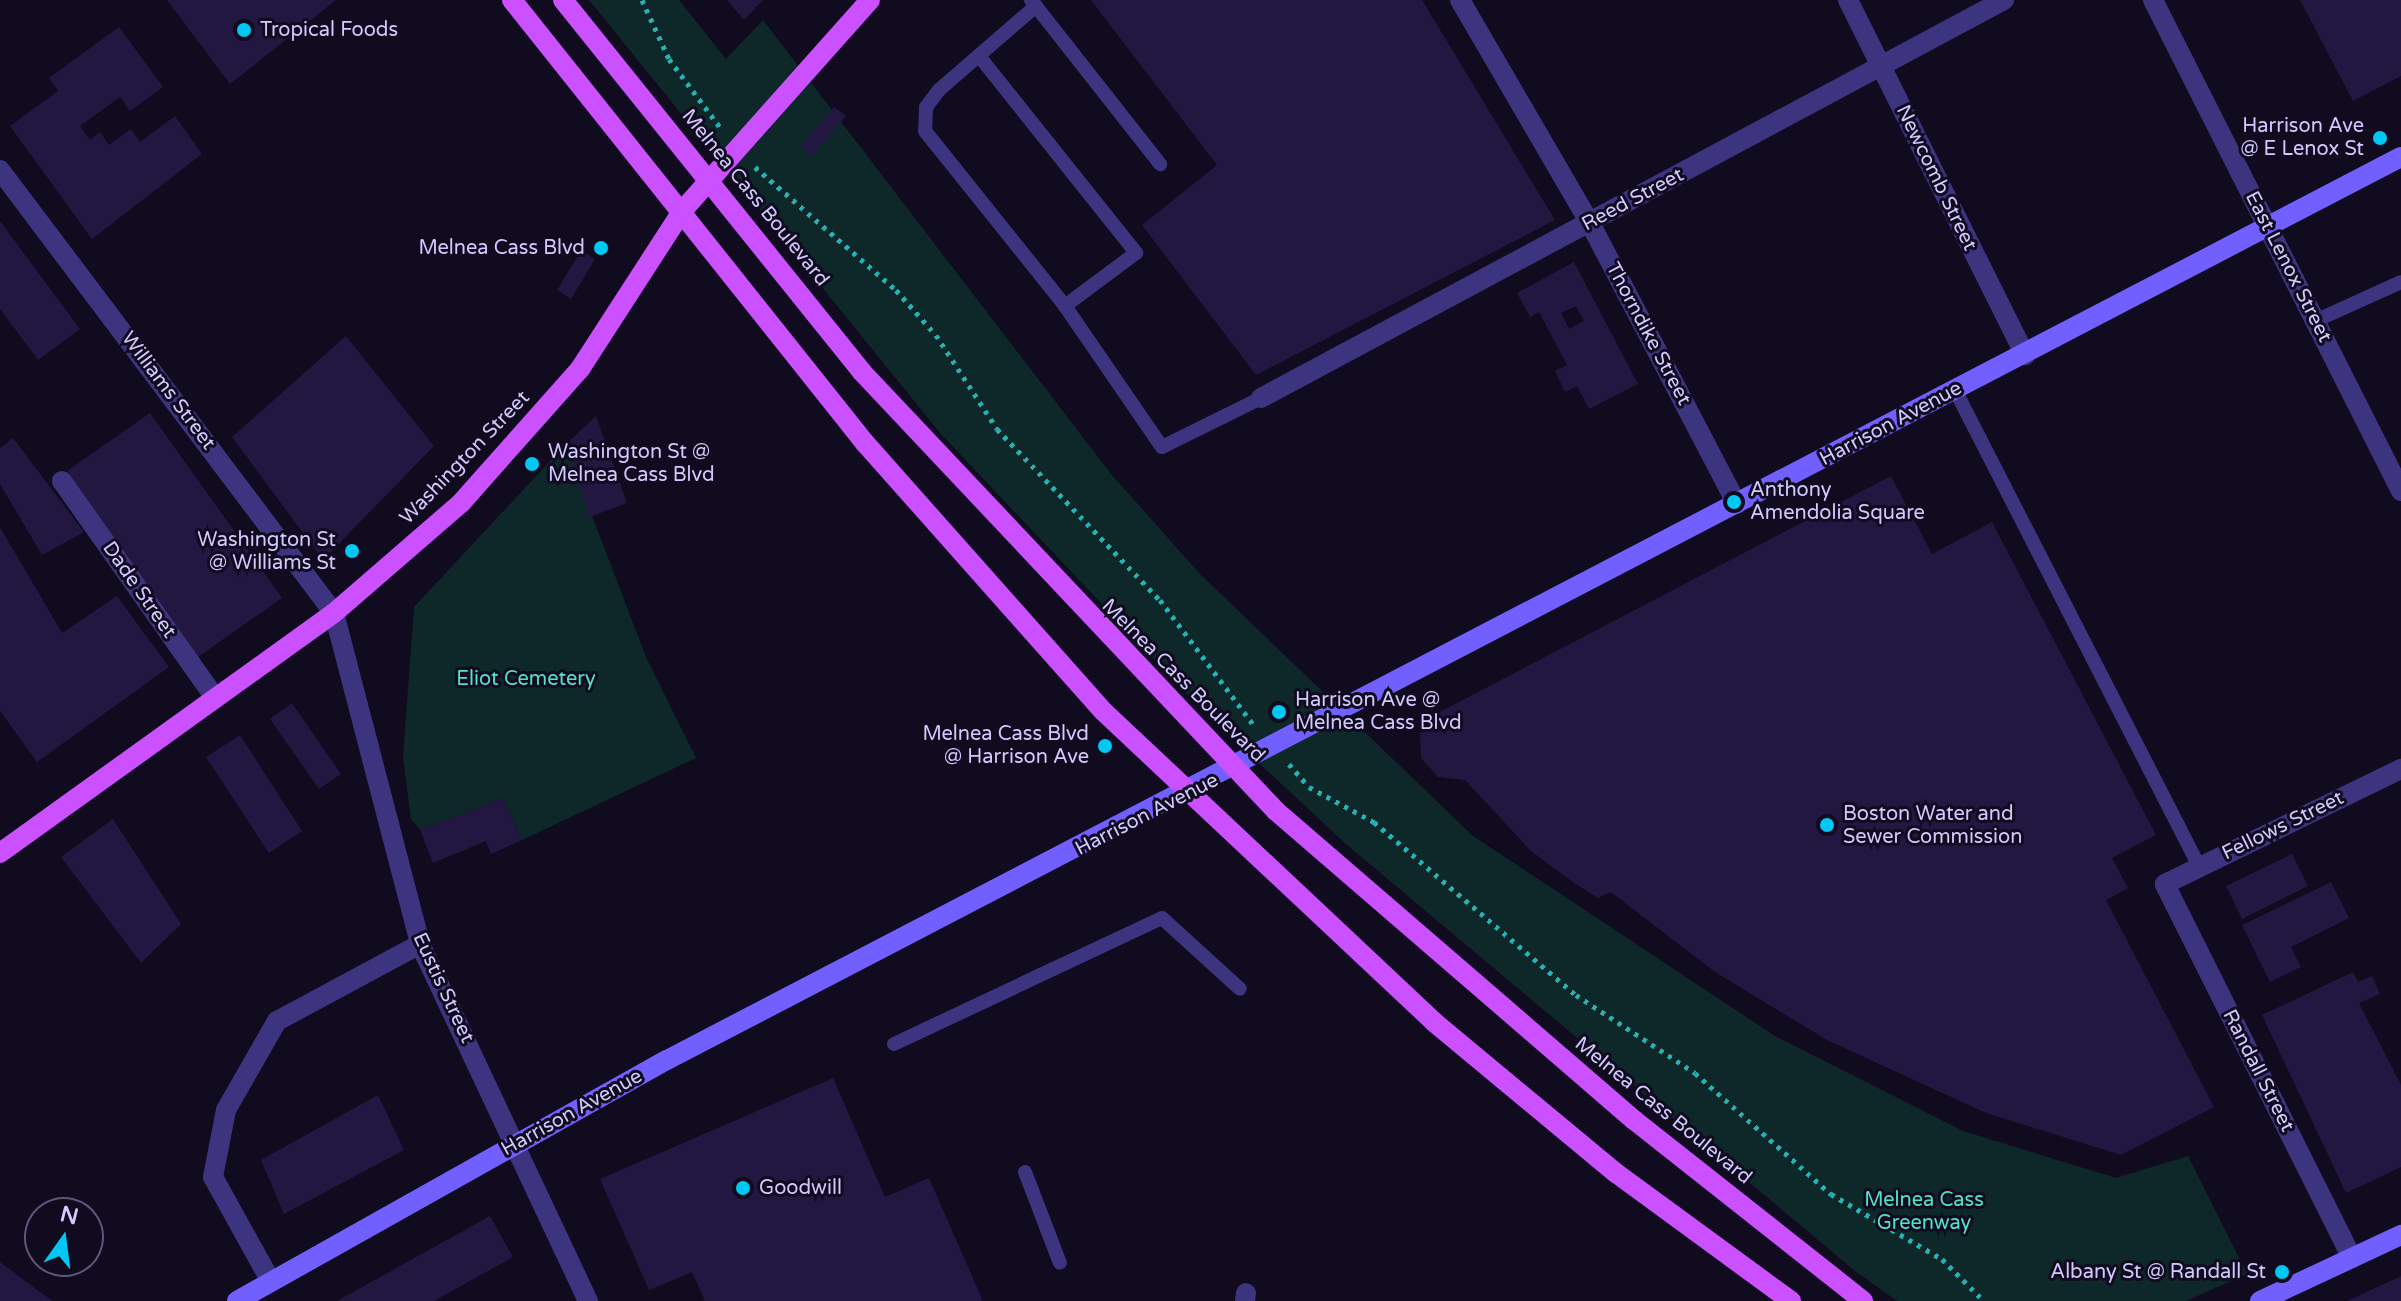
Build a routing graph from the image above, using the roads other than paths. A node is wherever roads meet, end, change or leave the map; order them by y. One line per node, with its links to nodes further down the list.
1 (512, 0): 15 (main road)
2 (563, 0): 14 (main road, Melnea Cass Boulevard)
3 (870, 0): 14 (main road, Washington Street)
4 (1460, 0): 16 (street, Thorndike Street)
5 (1848, 0): 10 (street, Newcomb Street)
6 (2004, 0): 10 (street, Reed Street)
7 (2153, 0): 17 (street, East Lenox Street)
8 (1034, 3): 9 (lane); 12 (lane)
9 (979, 56): 19 (lane); 19 (lane)
10 (1882, 67): 16 (street, Reed Street); 21 (street, Newcomb Street)
11 (2401, 157): 17 (main road, Harrison Avenue)
12 (1160, 164)
13 (0, 170): 27 (street, Williams Street)
14 (711, 179): 15 (main road, Washington Street); 29 (main road, Melnea Cass Boulevard)
15 (683, 210): 27 (main road, Washington Street); 31 (main road)
16 (1590, 223): 23 (street, Reed Street); 26 (street, Thorndike Street)
17 (2267, 227): 20 (street, East Lenox Street); 21 (main road, Harrison Avenue)
18 (2401, 282): 20 (lane)
19 (1065, 306): 23 (lane)
20 (2315, 321): 25 (street, East Lenox Street)
21 (2025, 355): 22 (main road, Harrison Avenue)
22 (1955, 390): 26 (main road, Harrison Avenue); 33 (lane)
23 (1261, 398)
24 (62, 481): 28 (street, Dade Street)
25 (2401, 491)
26 (1737, 504): 29 (main road, Harrison Avenue)
27 (334, 613): 28 (main road, Washington Street); 35 (street, Eustis Street)
28 (215, 698): 32 (main road, Washington Street)
29 (1237, 769): 31 (main road, Harrison Avenue); 47 (main road, Melnea Cass Boulevard)
30 (2399, 775): 33 (street, Fellows Street)
31 (1190, 794): 38 (main road, Harrison Avenue); 46 (main road)
32 (0, 853)
33 (2199, 866): 34 (street, Fellows Street)
34 (2165, 884): 41 (street, Randall Street)
35 (420, 944): 38 (street, Eustis Street); 43 (street)
36 (1240, 989): 37 (lane)
37 (894, 1044)
38 (518, 1145): 43 (main road, Harrison Avenue); 45 (street, Eustis Street)
39 (1025, 1172): 42 (lane)
40 (2401, 1235): 41 (main road)
41 (2352, 1258): 48 (main road)
42 (1060, 1263)
43 (269, 1278): 44 (main road, Harrison Avenue)
44 (237, 1301)
45 (588, 1301)
46 (1791, 1301)
47 (1863, 1301)
48 (2260, 1301)

